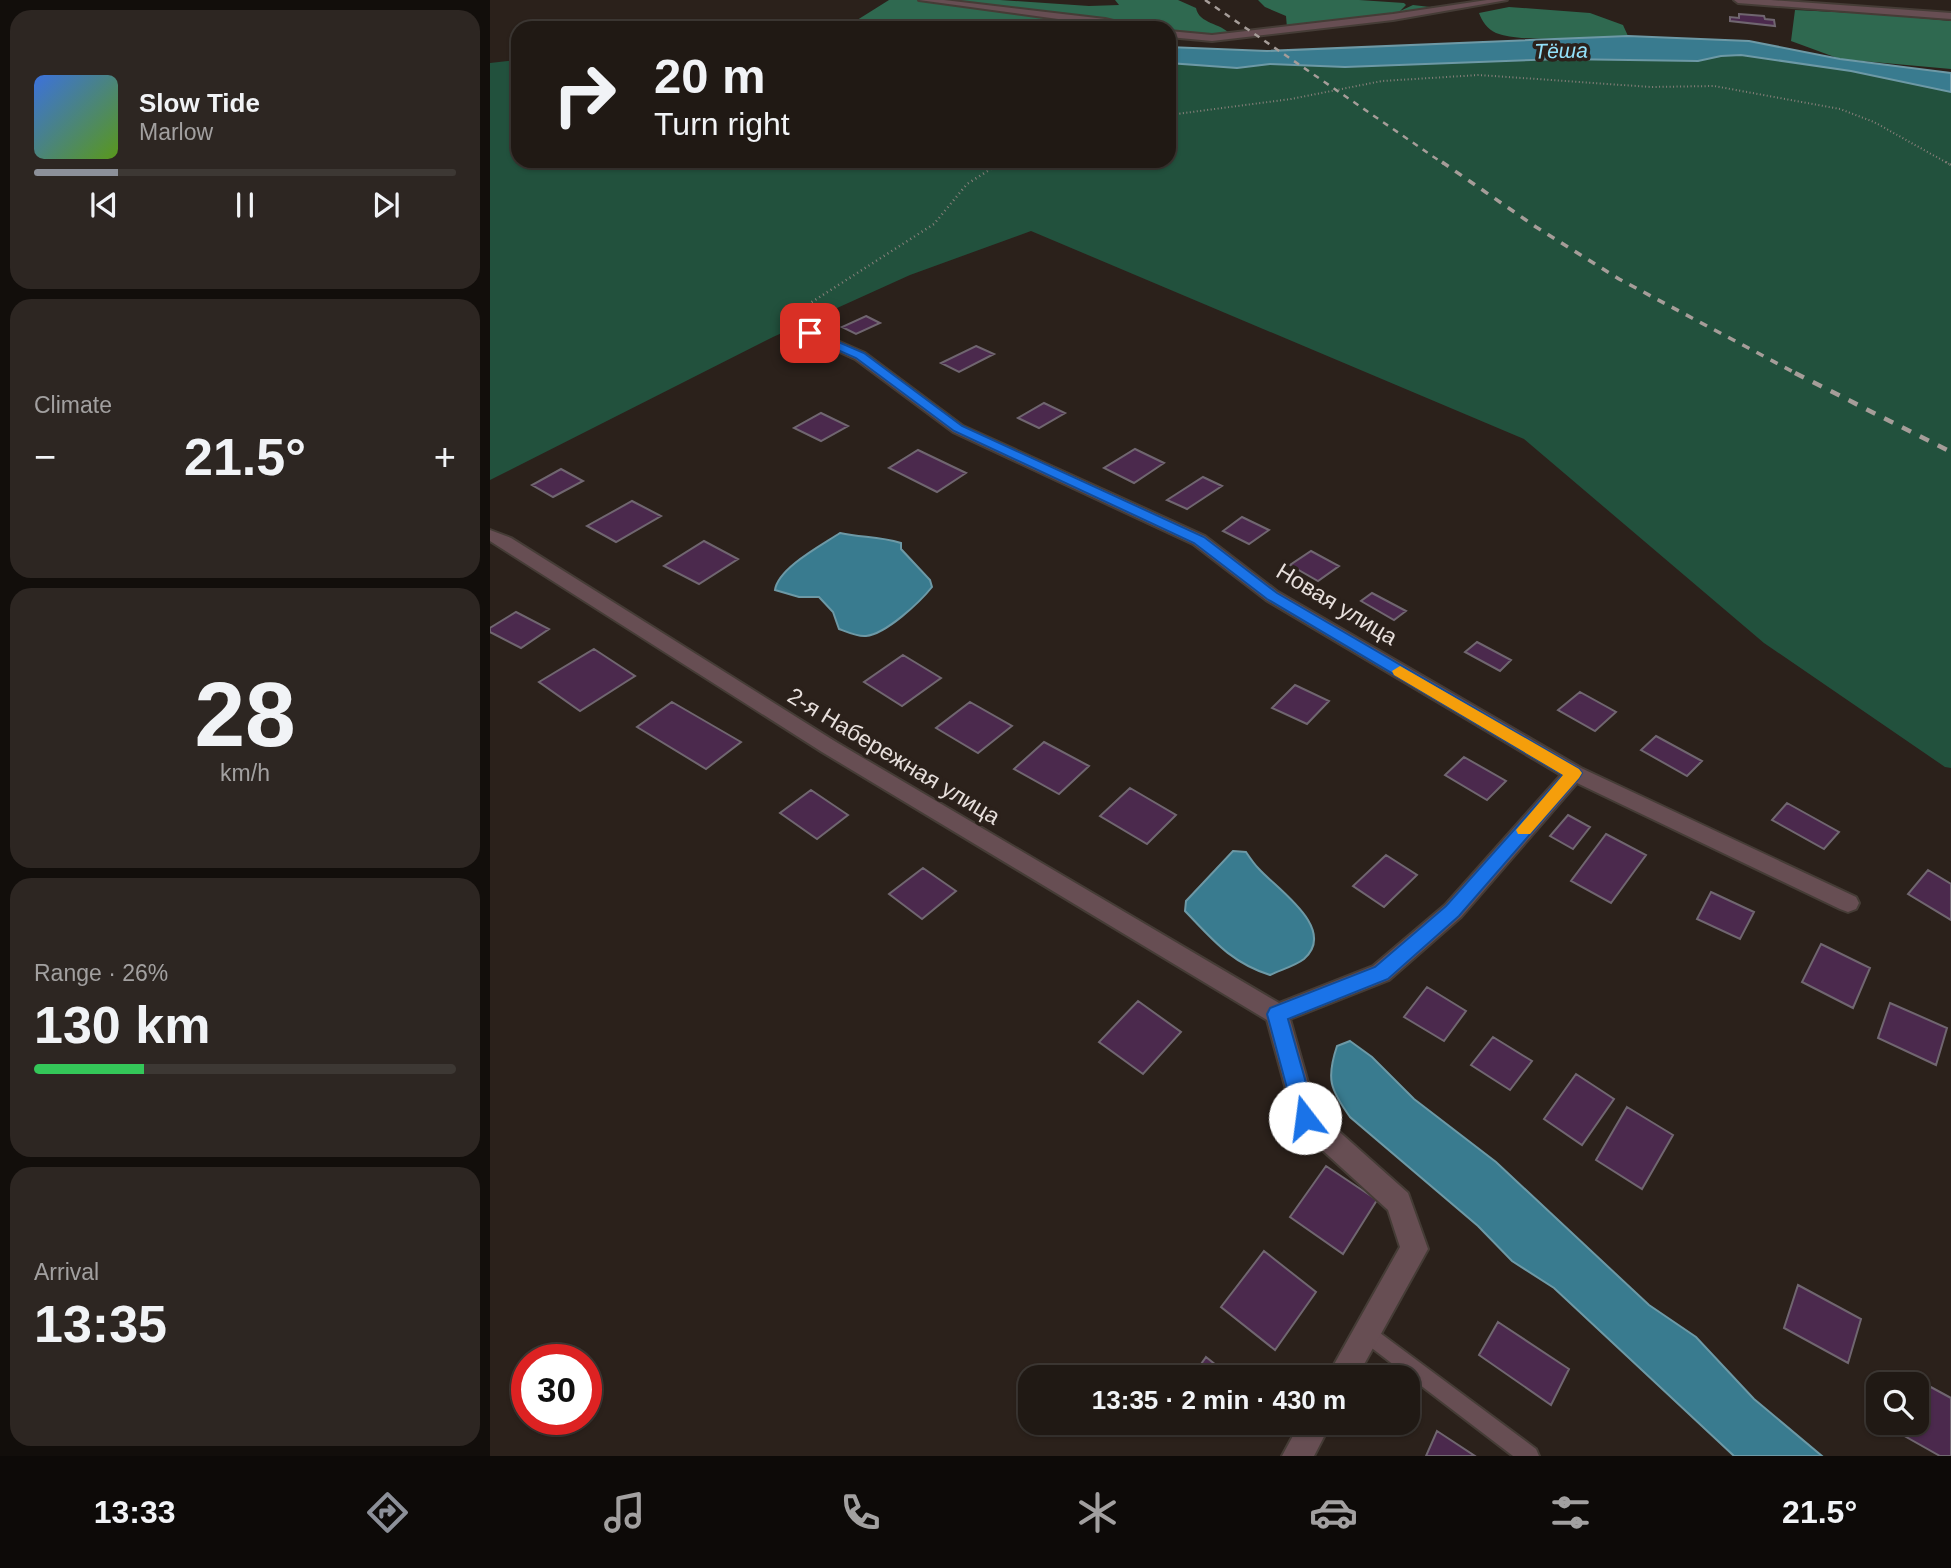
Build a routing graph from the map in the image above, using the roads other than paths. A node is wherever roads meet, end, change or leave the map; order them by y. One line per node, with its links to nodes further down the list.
1 (923, 0): 5 (street)
2 (1503, 0): 6 (street)
3 (1738, 0): 4 (street)
4 (1951, 16)
5 (1097, 21)
6 (1176, 35)
7 (810, 333): 9 (street, Новая улица)
8 (490, 535): 11 (street, 2-я Набережная улица)
9 (1574, 773): 10 (street, Новая улица); 11 (street)
10 (1848, 903)
11 (1277, 1014): 12 (street)
12 (1366, 1333): 13 (street); 16 (lane)
13 (1348, 1365)
14 (1309, 1435): 15 (street)
15 (1297, 1456)
16 (1529, 1456)

